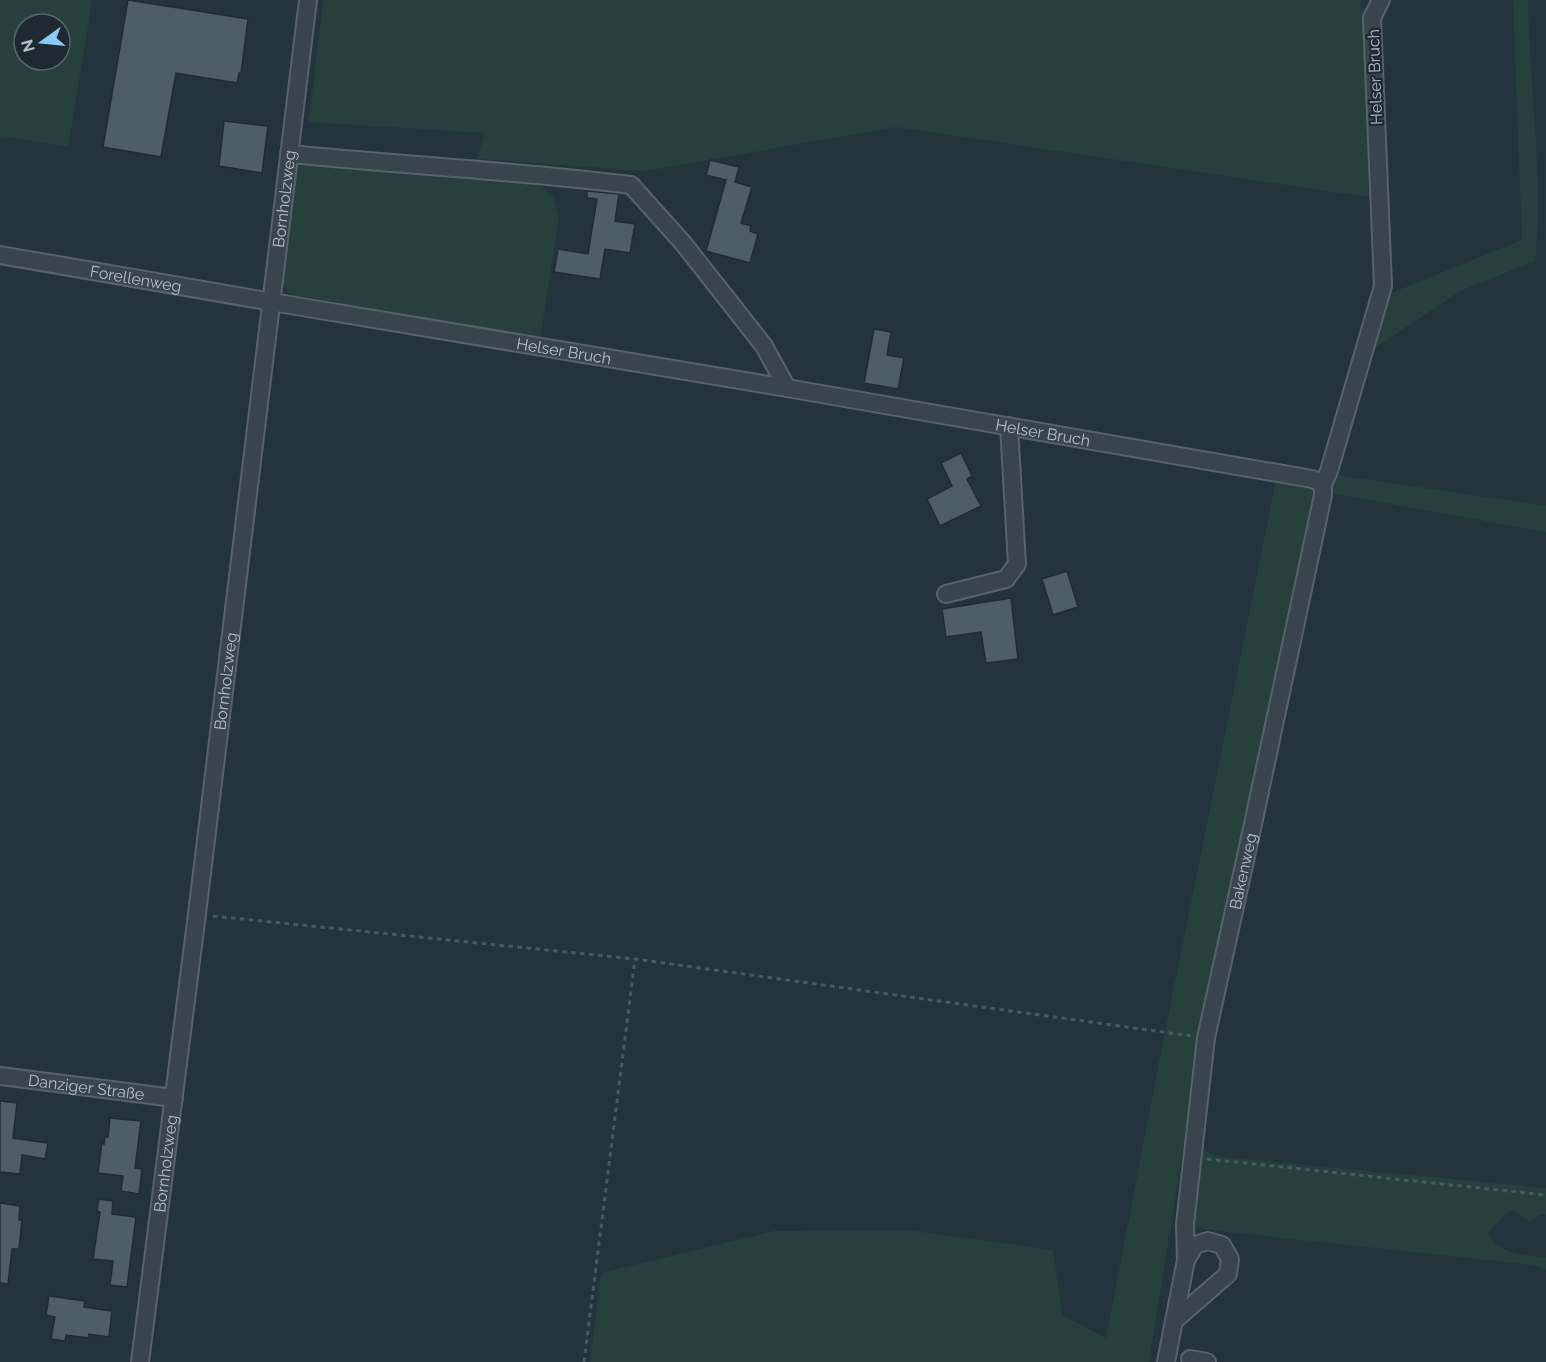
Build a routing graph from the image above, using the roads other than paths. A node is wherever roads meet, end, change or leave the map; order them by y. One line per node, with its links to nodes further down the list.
1 (308, 0): 3 (street, Bornholzweg)
2 (1381, 0): 8 (street, Helser Bruch)
3 (289, 154): 5 (street, Bornholzweg); 6 (street)
4 (0, 255): 5 (street, Forellenweg)
5 (272, 302): 6 (street, Helser Bruch); 11 (street, Bornholzweg)
6 (787, 388): 7 (street, Helser Bruch)
7 (1009, 426): 8 (street, Helser Bruch); 9 (street)
8 (1323, 484): 12 (street, Bakenweg)
9 (946, 594)
10 (0, 1076): 11 (street, Danziger Straße)
11 (174, 1098): 14 (street, Bornholzweg)
12 (1186, 1260): 13 (street, Bakenweg); 13 (street)
13 (1174, 1321): 15 (street, Bakenweg)
14 (140, 1362)
15 (1166, 1362)

